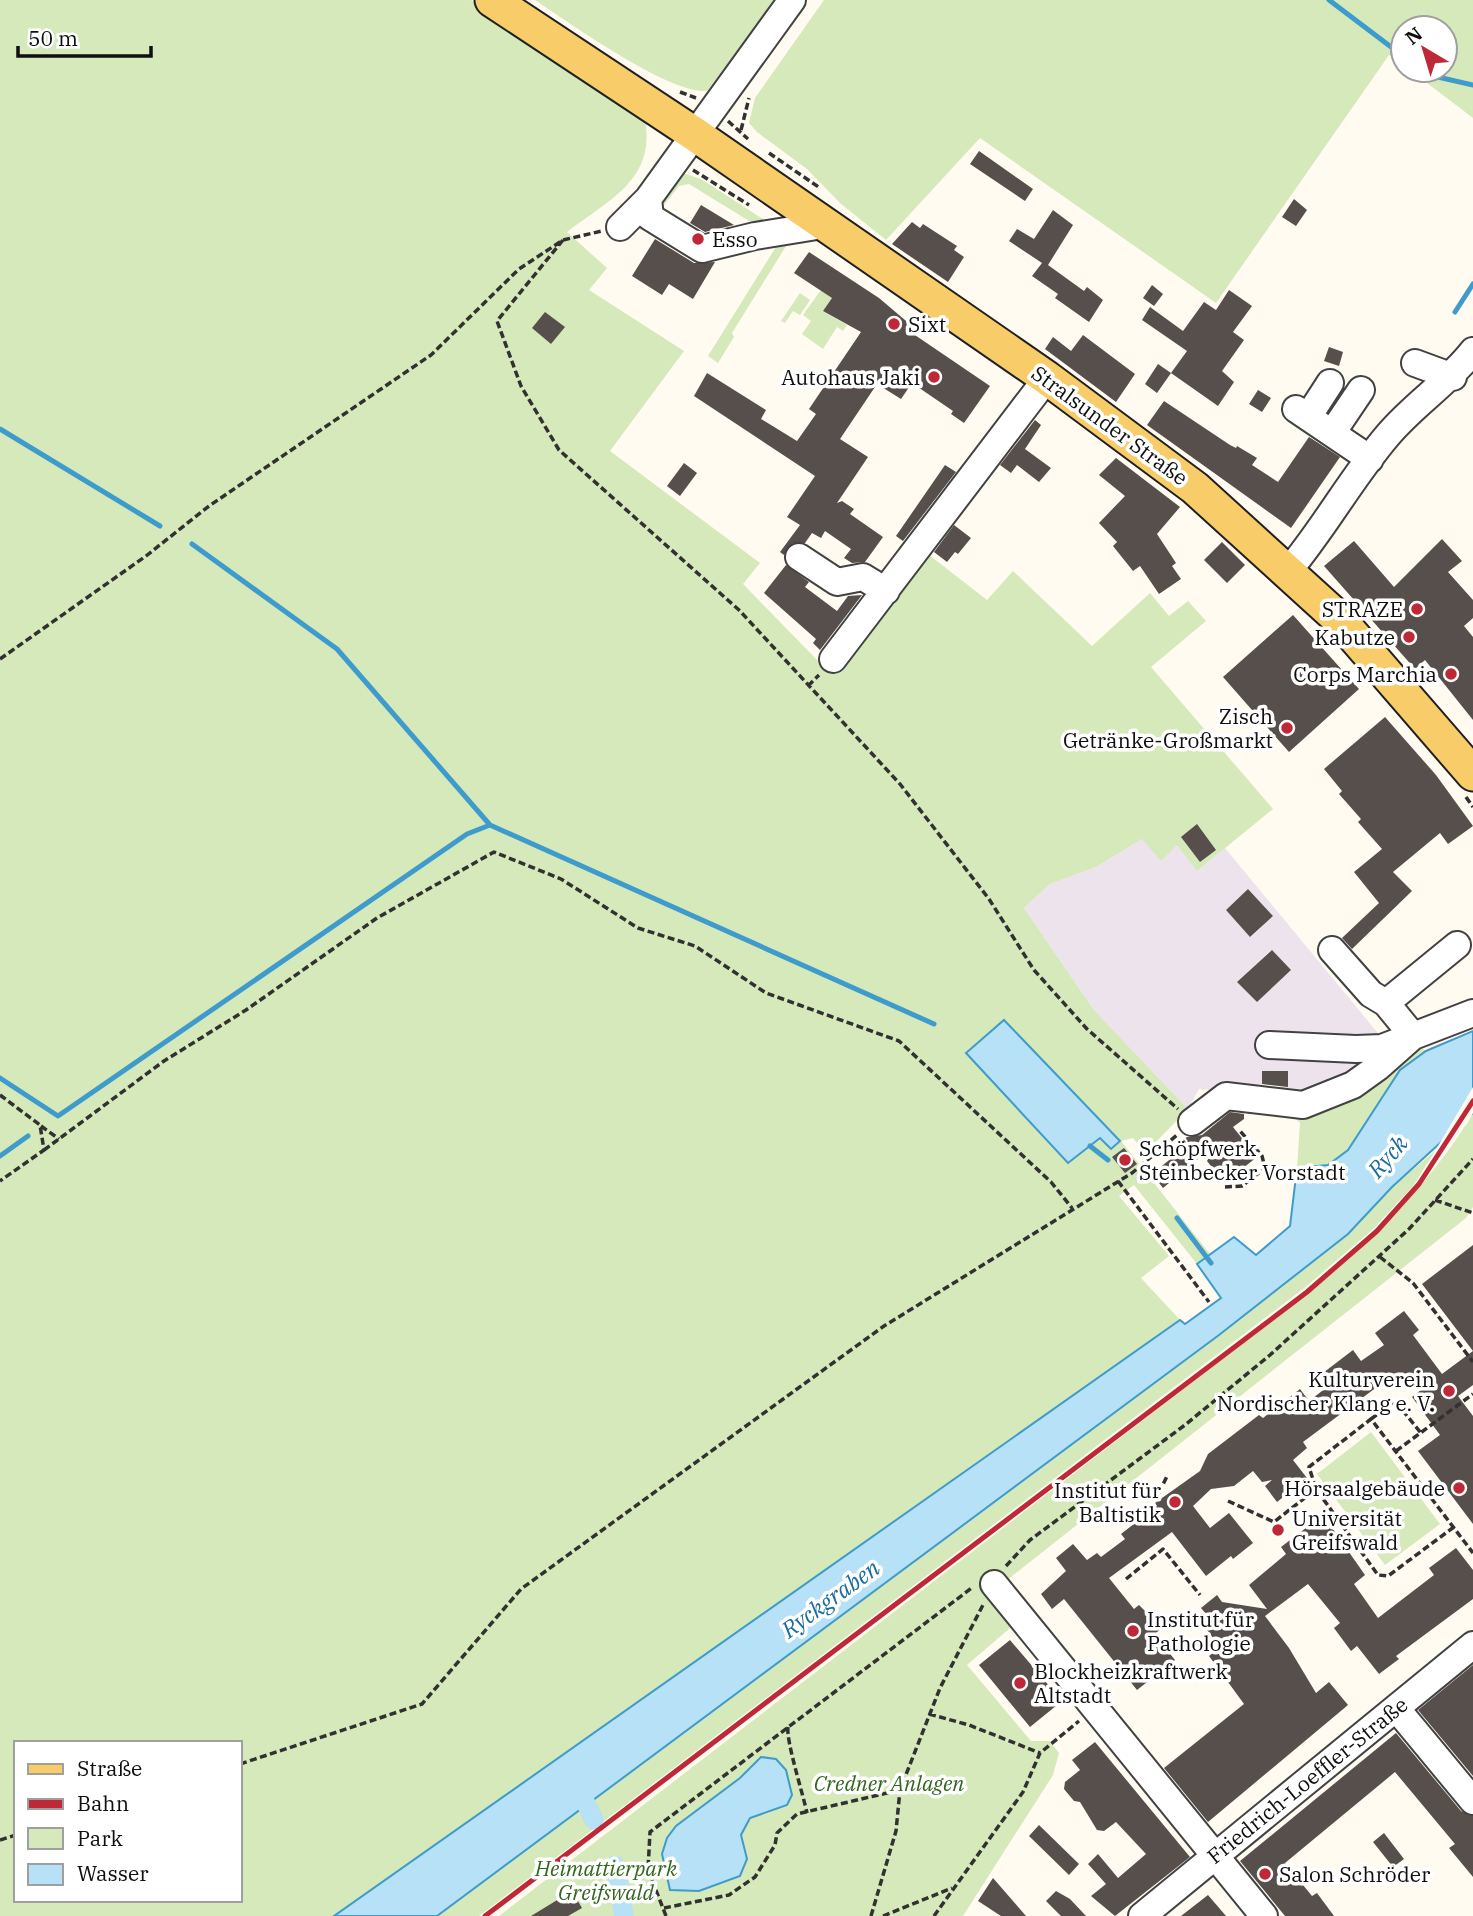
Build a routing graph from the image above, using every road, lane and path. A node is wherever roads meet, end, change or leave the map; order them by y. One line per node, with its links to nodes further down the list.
1 (492, 0): 3 (main road, Stralsunder Straße)
2 (792, 0): 3 (street)
3 (686, 147): 4 (street); 5 (path); 6 (main road, Stralsunder Straße)
4 (648, 199): 5 (street); 7 (street)
5 (756, 223): 6 (street)
6 (822, 225): 12 (main road, Stralsunder Straße)
7 (620, 227): 8 (path)
8 (563, 240): 20 (path); 31 (path)
9 (1473, 351): 11 (street)
10 (1415, 363): 11 (street)
11 (1453, 377): 16 (street)
12 (1047, 378): 18 (main road, Stralsunder Straße); 19 (street)
13 (1330, 383): 15 (street)
14 (1360, 390): 15 (street)
15 (1332, 433): 16 (street)
16 (1370, 459): 18 (street)
17 (799, 557): 19 (street)
18 (1289, 570): 22 (main road, Stralsunder Straße)
19 (886, 591): 21 (street)
20 (0, 659)
21 (833, 659)
22 (1468, 782): 23 (path)
23 (1473, 807)
24 (1457, 945): 26 (street)
25 (1332, 950): 26 (street)
26 (1386, 1003): 28 (street)
27 (1473, 1013): 28 (street)
28 (1413, 1036): 29 (street); 31 (street)
29 (1269, 1045)
30 (0, 1095): 32 (path)
31 (1186, 1116): 38 (path)
32 (40, 1125): 34 (path); 35 (path)
33 (1240, 1131): 39 (path)
34 (59, 1139): 35 (path); 41 (path)
35 (44, 1150): 37 (path)
36 (1473, 1159): 40 (path)
37 (0, 1181)
38 (1118, 1181): 41 (path); 44 (path)
39 (1225, 1187)
40 (1435, 1200): 42 (path); 43 (path)
41 (1072, 1208): 65 (path)
42 (1473, 1213)
43 (1380, 1256): 45 (path); 57 (path)
44 (1209, 1302)
45 (1473, 1362)
46 (1473, 1394): 48 (path)
47 (1371, 1419): 48 (path); 49 (path); 51 (path)
48 (1421, 1433): 49 (path)
49 (1396, 1451): 54 (path)
50 (1168, 1474): 52 (path)
51 (1316, 1489): 53 (path); 54 (path)
52 (1159, 1493)
53 (1228, 1501)
54 (1454, 1527): 55 (path)
55 (1472, 1550)
56 (1126, 1579): 58 (path)
57 (985, 1585): 61 (street); 62 (path); 63 (path)
58 (1200, 1595)
59 (1473, 1645): 60 (street, Friedrich-Loeffler-Straße)
60 (1396, 1708): 67 (street); 69 (street, Friedrich-Loeffler-Straße)
61 (1094, 1709): 64 (path); 69 (street)
62 (929, 1714): 64 (path); 66 (path)
63 (788, 1725): 68 (path); 71 (path)
64 (1040, 1753): 70 (path)
65 (242, 1763)
66 (900, 1790): 68 (path); 73 (path)
67 (1473, 1801)
68 (807, 1813): 71 (path)
69 (1214, 1855): 76 (street, Friedrich-Loeffler-Straße); 77 (street)
70 (953, 1888): 74 (path); 75 (path)
71 (664, 1908): 72 (path)
72 (666, 1916)
73 (871, 1916)
74 (883, 1916)
75 (934, 1916)
76 (1142, 1916)
77 (1264, 1916)

